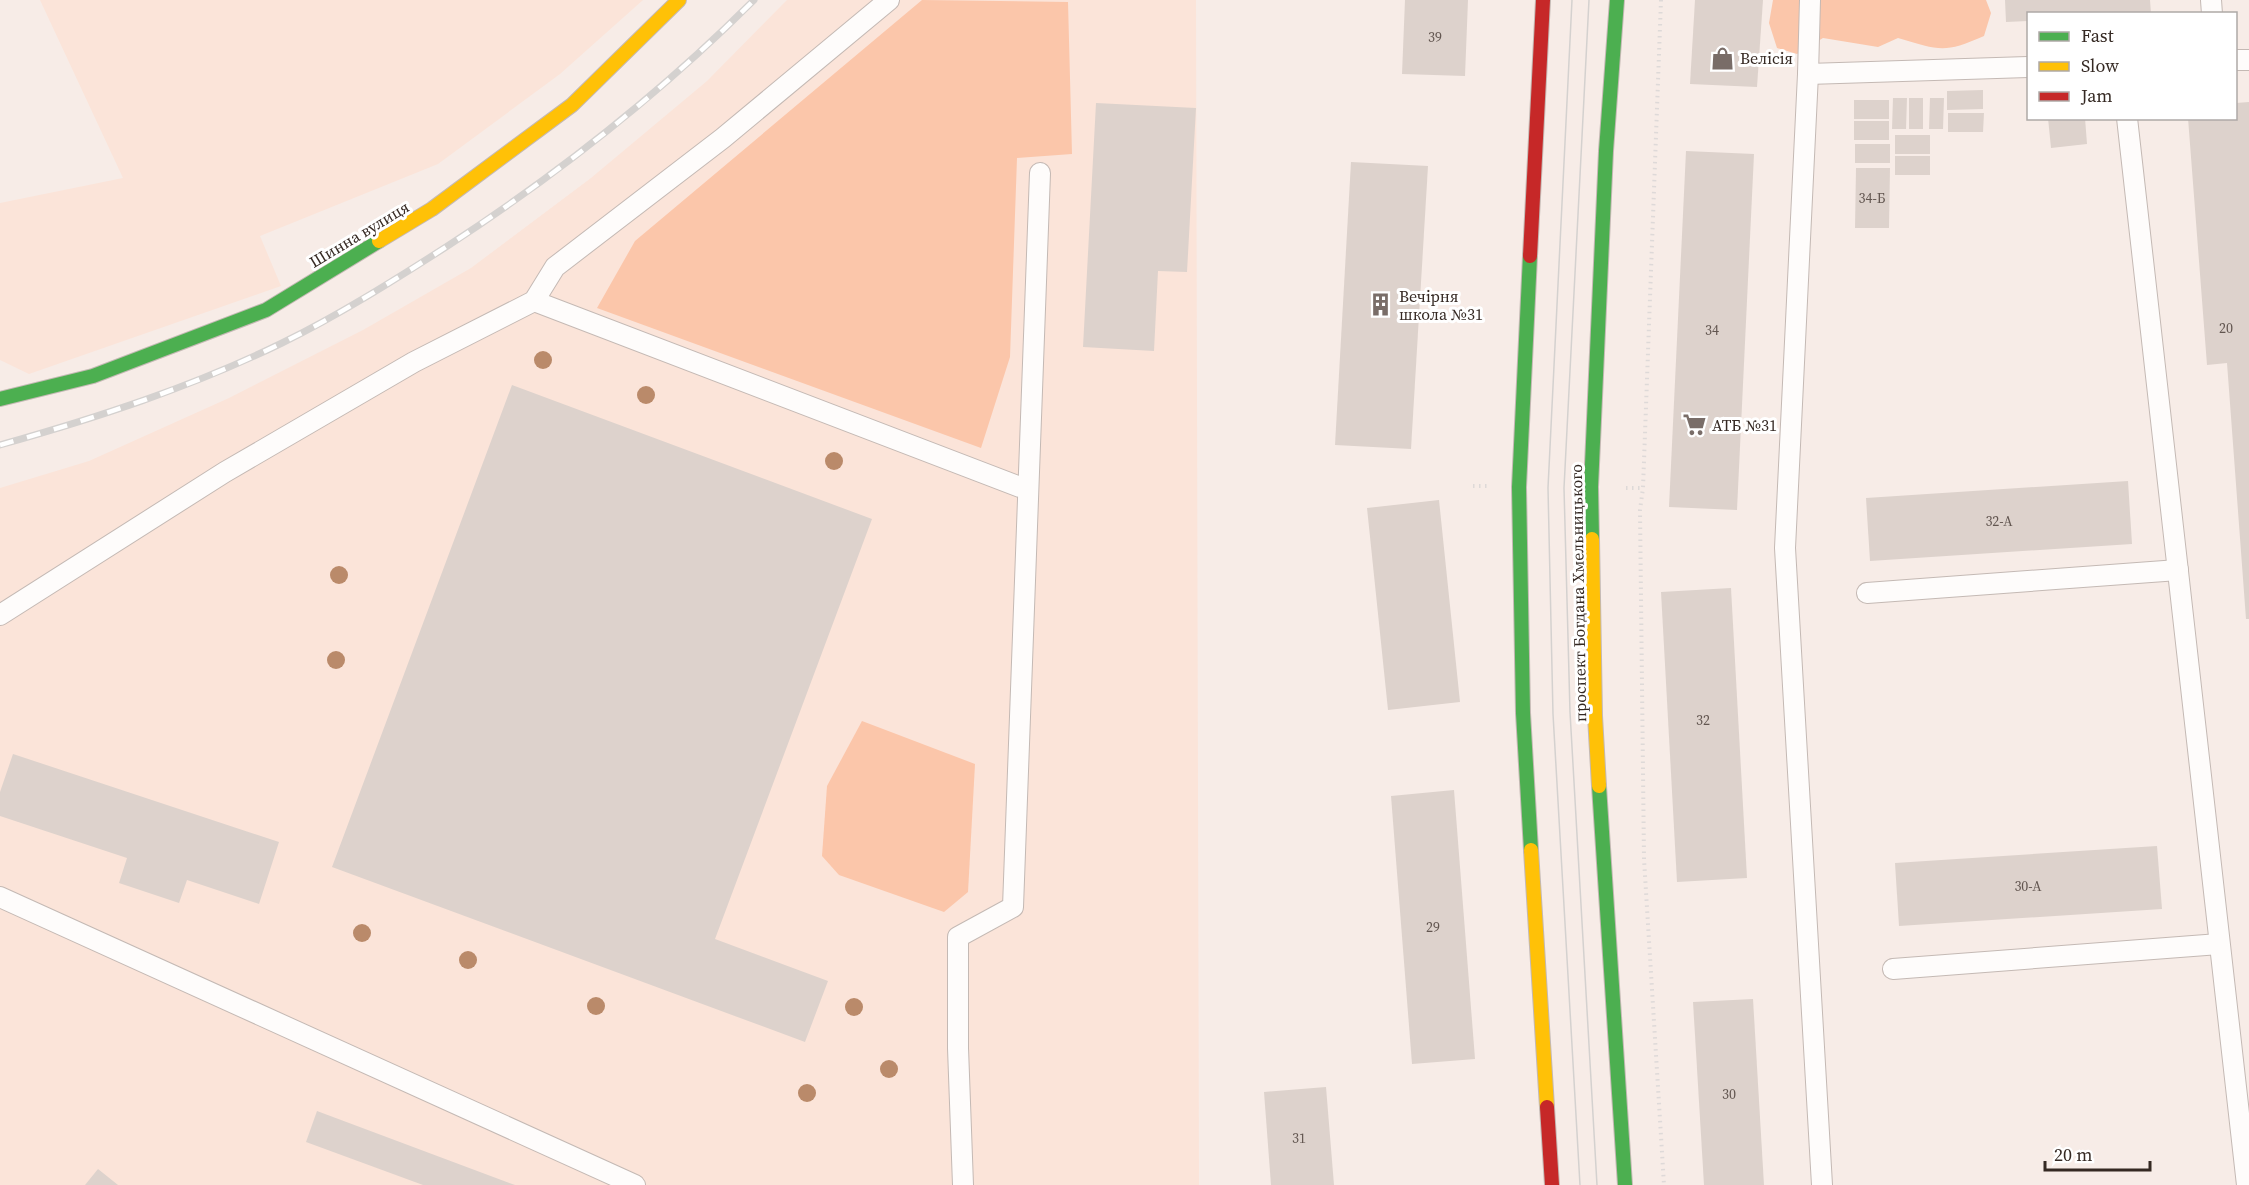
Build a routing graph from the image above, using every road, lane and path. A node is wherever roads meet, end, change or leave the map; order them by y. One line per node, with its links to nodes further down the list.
1 (679, 0): 12 (main road, Шинна вулиця)
2 (889, 0): 11 (lane)
3 (1543, 0): 22 (main road)
4 (1617, 0): 23 (main road, проспект Богдана Хмельницького)
5 (1661, 0): 24 (path)
6 (1810, 0): 8 (lane)
7 (2027, 67): 8 (lane)
8 (1808, 74): 25 (lane)
9 (2127, 120): 14 (lane)
10 (1040, 173): 13 (lane)
11 (534, 301): 13 (lane); 16 (lane)
12 (0, 399)
13 (1028, 490): 21 (lane)
14 (2178, 570): 15 (lane); 18 (lane)
15 (1867, 592)
16 (0, 615)
17 (0, 897): 20 (lane)
18 (2219, 944): 19 (lane); 26 (lane)
19 (1893, 969)
20 (635, 1185)
21 (963, 1185)
22 (1552, 1185)
23 (1625, 1185)
24 (1664, 1185)
25 (1822, 1185)
26 (2247, 1185)

